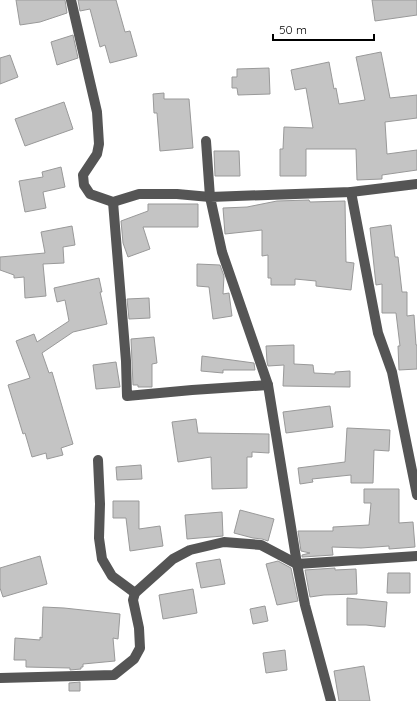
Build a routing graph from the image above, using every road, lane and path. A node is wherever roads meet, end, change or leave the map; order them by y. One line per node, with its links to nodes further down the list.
1 (71, 0): 6 (street)
2 (206, 141): 5 (street)
3 (417, 184): 4 (street)
4 (351, 192): 5 (street); 9 (street)
5 (210, 197): 6 (street); 7 (street)
6 (112, 202): 7 (street)
7 (268, 385): 11 (street)
8 (98, 460): 12 (street)
9 (417, 496)
10 (417, 556): 11 (street)
11 (297, 564): 12 (street); 14 (street)
12 (135, 593): 13 (street)
13 (0, 678)
14 (331, 701)

